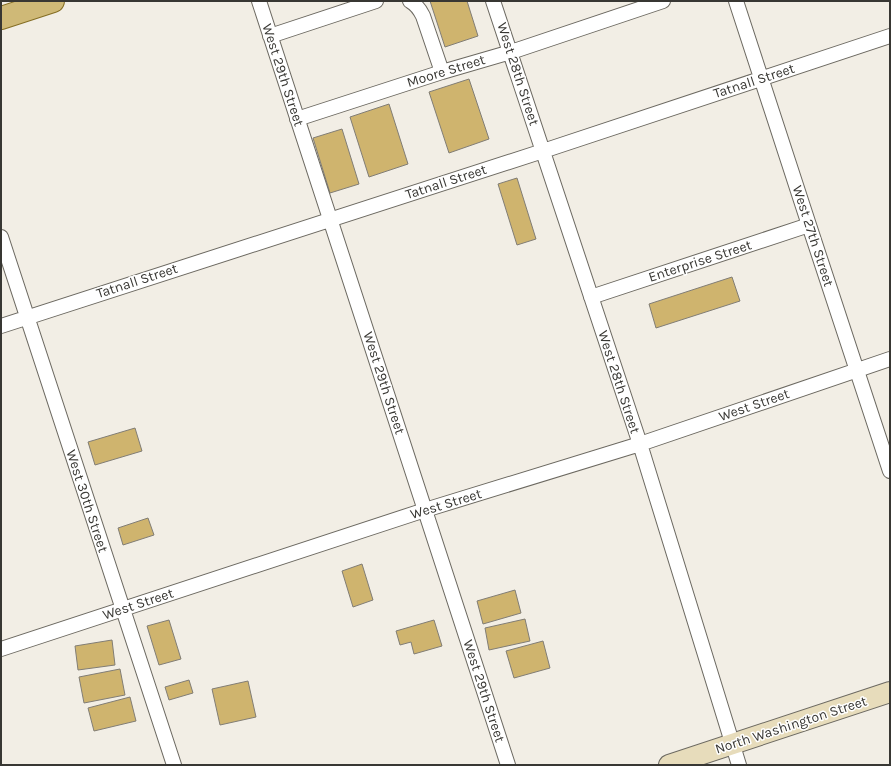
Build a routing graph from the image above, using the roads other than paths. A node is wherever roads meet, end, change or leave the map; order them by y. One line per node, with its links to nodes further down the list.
1 (52, 1): 8 (main road)
2 (259, 1): 9 (street, West 29th Street)
3 (376, 1): 9 (street)
4 (410, 1): 12 (street)
5 (493, 1): 11 (street, West 28th Street)
6 (663, 1): 11 (street, Moore Street)
7 (736, 1): 13 (street, West 27th Street)
8 (1, 18)
9 (270, 36): 14 (street, West 29th Street)
10 (890, 36): 13 (street, Tatnall Street)
11 (511, 52): 12 (street, Moore Street); 15 (street, West 28th Street)
12 (442, 72): 14 (street, Moore Street)
13 (761, 78): 15 (street, Tatnall Street); 17 (street, West 27th Street)
14 (297, 119): 16 (street, West 29th Street)
15 (543, 151): 16 (street, Tatnall Street); 19 (street, West 28th Street)
16 (330, 219): 20 (street, Tatnall Street); 26 (street, West 29th Street)
17 (809, 226): 19 (street, Enterprise Street); 23 (street, West 27th Street)
18 (1, 236): 20 (street, West 30th Street)
19 (591, 297): 24 (street, West 28th Street)
20 (27, 317): 21 (street, Tatnall Street); 27 (street, West 30th Street)
21 (1, 326)
22 (890, 359): 23 (street, West Street)
23 (857, 370): 24 (street, West Street); 25 (street, West 27th Street)
24 (640, 444): 26 (street, West Street); 30 (street, West 28th Street)
25 (890, 471)
26 (425, 510): 27 (street, West Street); 32 (street, West 29th Street)
27 (123, 609): 28 (street, West Street); 31 (street, West 30th Street)
28 (1, 649)
29 (890, 692): 30 (main road, North Washington Street)
30 (732, 744): 33 (main road, North Washington Street); 34 (street, West 28th Street)
31 (174, 765)
32 (508, 765)
33 (669, 765)
34 (739, 765)

